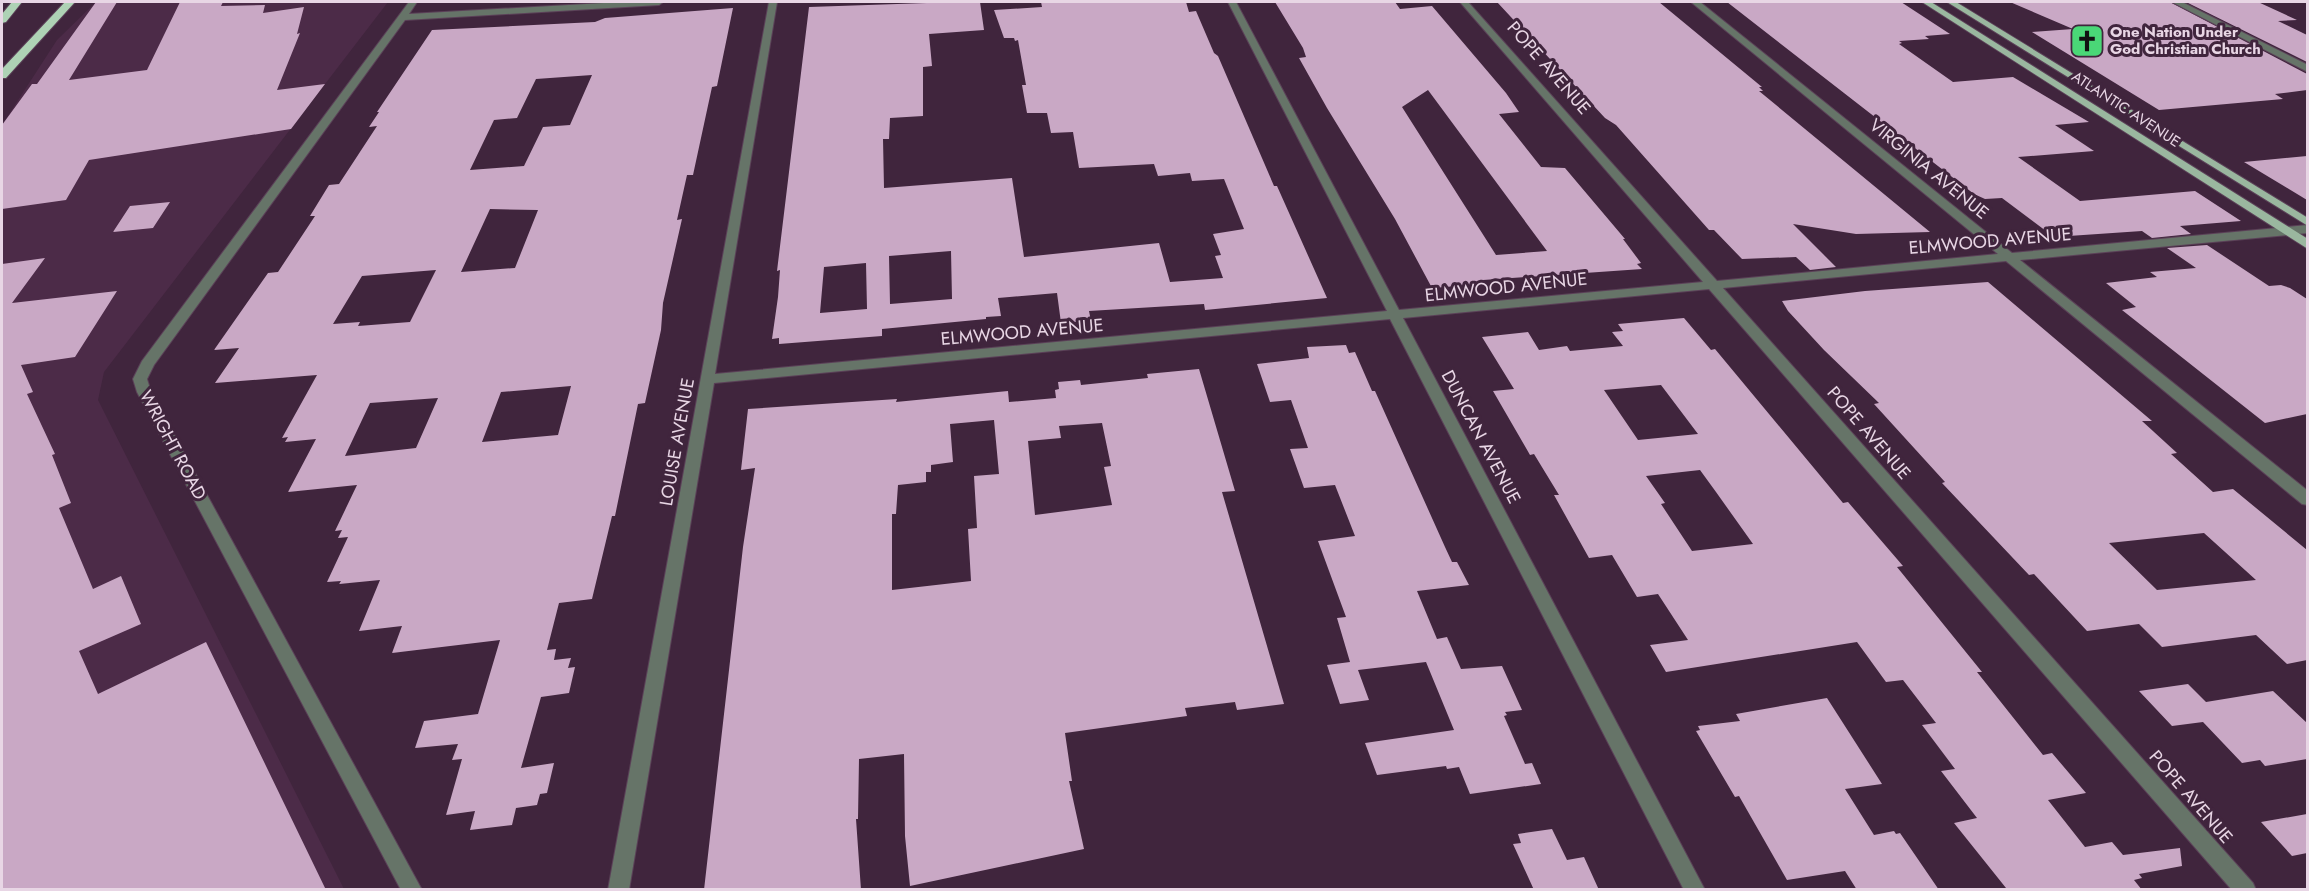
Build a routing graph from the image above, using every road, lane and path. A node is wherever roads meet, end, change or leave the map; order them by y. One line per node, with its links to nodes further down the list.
1 (17, 2): 13 (highway)
2 (70, 2): 15 (highway)
3 (413, 2): 12 (street, WRIGHT ROAD)
4 (659, 2): 12 (street)
5 (773, 2): 23 (street, LOUISE AVENUE)
6 (1232, 2): 22 (street, DUNCAN AVENUE)
7 (1464, 2): 21 (street, POPE AVENUE)
8 (1695, 2): 20 (street, VIRGINIA AVENUE)
9 (1926, 2): 18 (main road, ATLANTIC AVENUE)
10 (1951, 2): 16 (main road, ATLANTIC AVENUE)
11 (2176, 2): 14 (street)
12 (402, 17): 25 (street, WRIGHT ROAD)
13 (2, 20)
14 (2307, 69)
15 (2, 75)
16 (2307, 223)
17 (2307, 229): 18 (street, ELMWOOD AVENUE)
18 (2286, 231): 19 (main road, ATLANTIC AVENUE); 20 (street, ELMWOOD AVENUE)
19 (2307, 245)
20 (2009, 257): 21 (street, ELMWOOD AVENUE); 24 (street, VIRGINIA AVENUE)
21 (1713, 285): 22 (street, ELMWOOD AVENUE); 28 (street, POPE AVENUE)
22 (1396, 316): 23 (street, ELMWOOD AVENUE); 27 (street, DUNCAN AVENUE)
23 (707, 379): 26 (street, LOUISE AVENUE)
24 (2307, 500)
25 (412, 890)
26 (618, 890)
27 (1695, 890)
28 (2246, 890)

